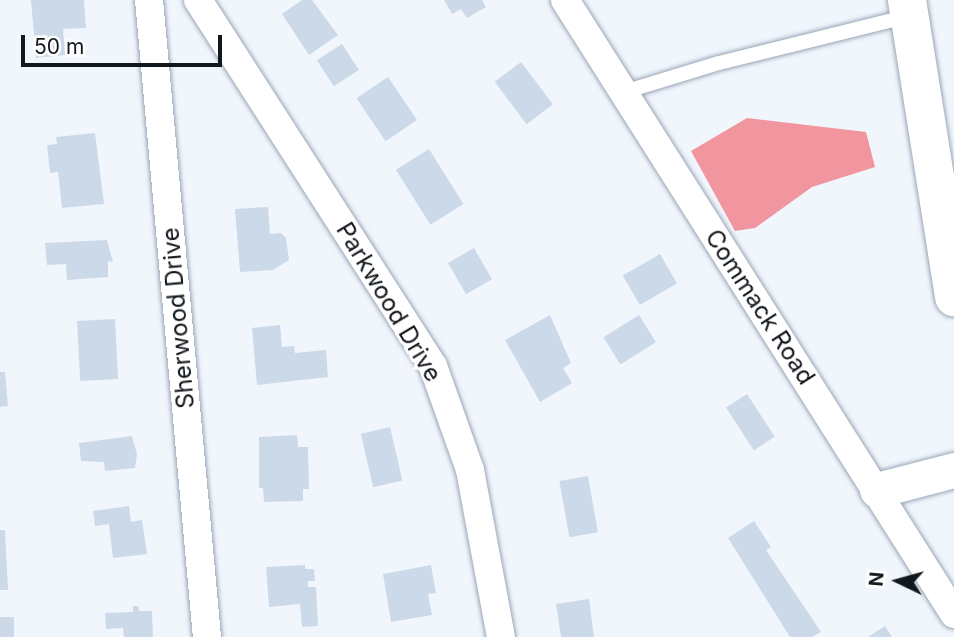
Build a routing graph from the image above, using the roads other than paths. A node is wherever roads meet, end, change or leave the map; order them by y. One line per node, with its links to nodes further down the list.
1 (149, 0): 11 (street, Sherwood Drive)
2 (198, 0): 12 (street, Parkwood Drive)
3 (565, 0): 5 (street, Commack Road)
4 (908, 8): 5 (lane); 6 (main road)
5 (624, 92): 9 (street, Commack Road)
6 (947, 202): 7 (main road)
7 (954, 297)
8 (954, 470): 9 (street)
9 (877, 490): 10 (street, Commack Road)
10 (954, 614)
11 (207, 637)
12 (501, 637)

